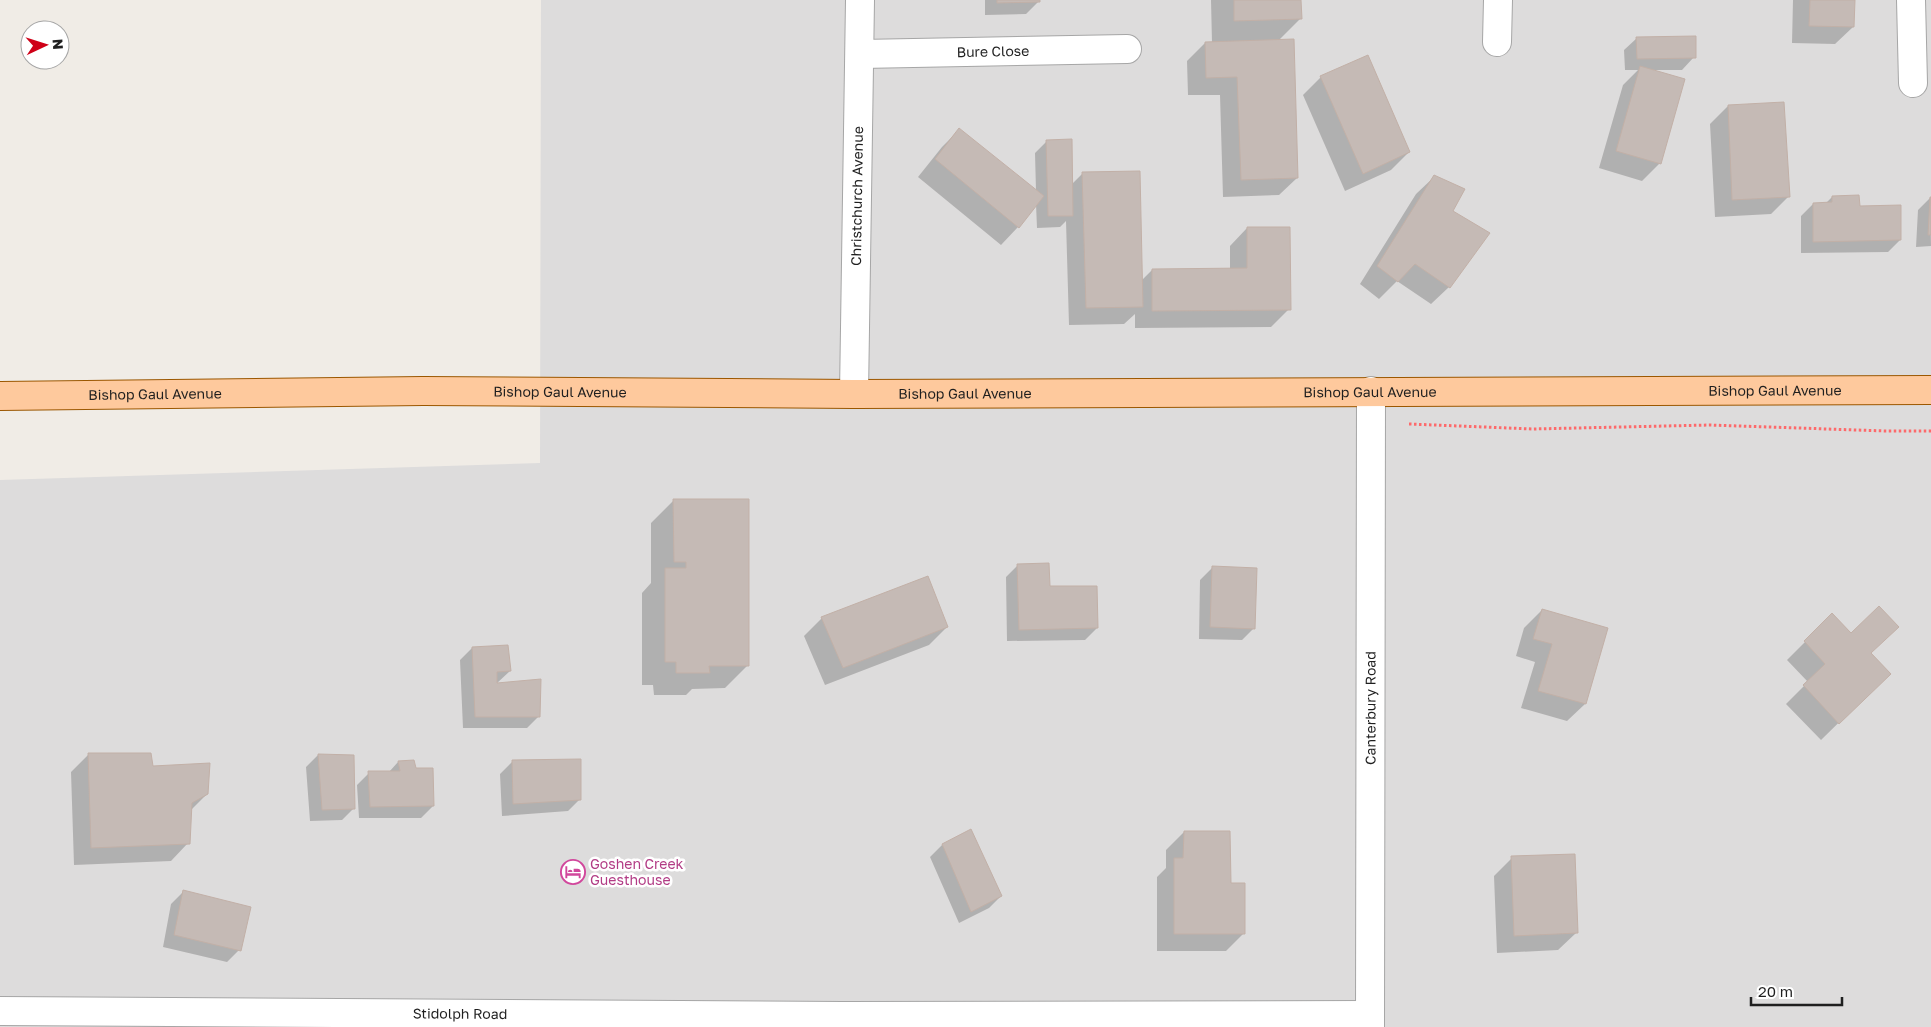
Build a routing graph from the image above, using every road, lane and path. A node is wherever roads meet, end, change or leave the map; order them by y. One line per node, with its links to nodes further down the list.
1 (860, 0): 6 (street, Christchurch Avenue)
2 (1498, 0): 4 (street)
3 (1911, 0): 7 (street)
4 (1497, 42)
5 (1127, 49): 6 (street, Bure Close)
6 (860, 54): 10 (street, Christchurch Avenue)
7 (1913, 83)
8 (1931, 390): 9 (main road, Bishop Gaul Avenue)
9 (1371, 391): 10 (main road, Bishop Gaul Avenue); 12 (street, Canterbury Road)
10 (854, 394): 11 (main road, Bishop Gaul Avenue)
11 (0, 396)
12 (1371, 422): 13 (path); 15 (street, Canterbury Road)
13 (1931, 430)
14 (0, 1012): 15 (street, Stidolph Road)
15 (1370, 1021)

